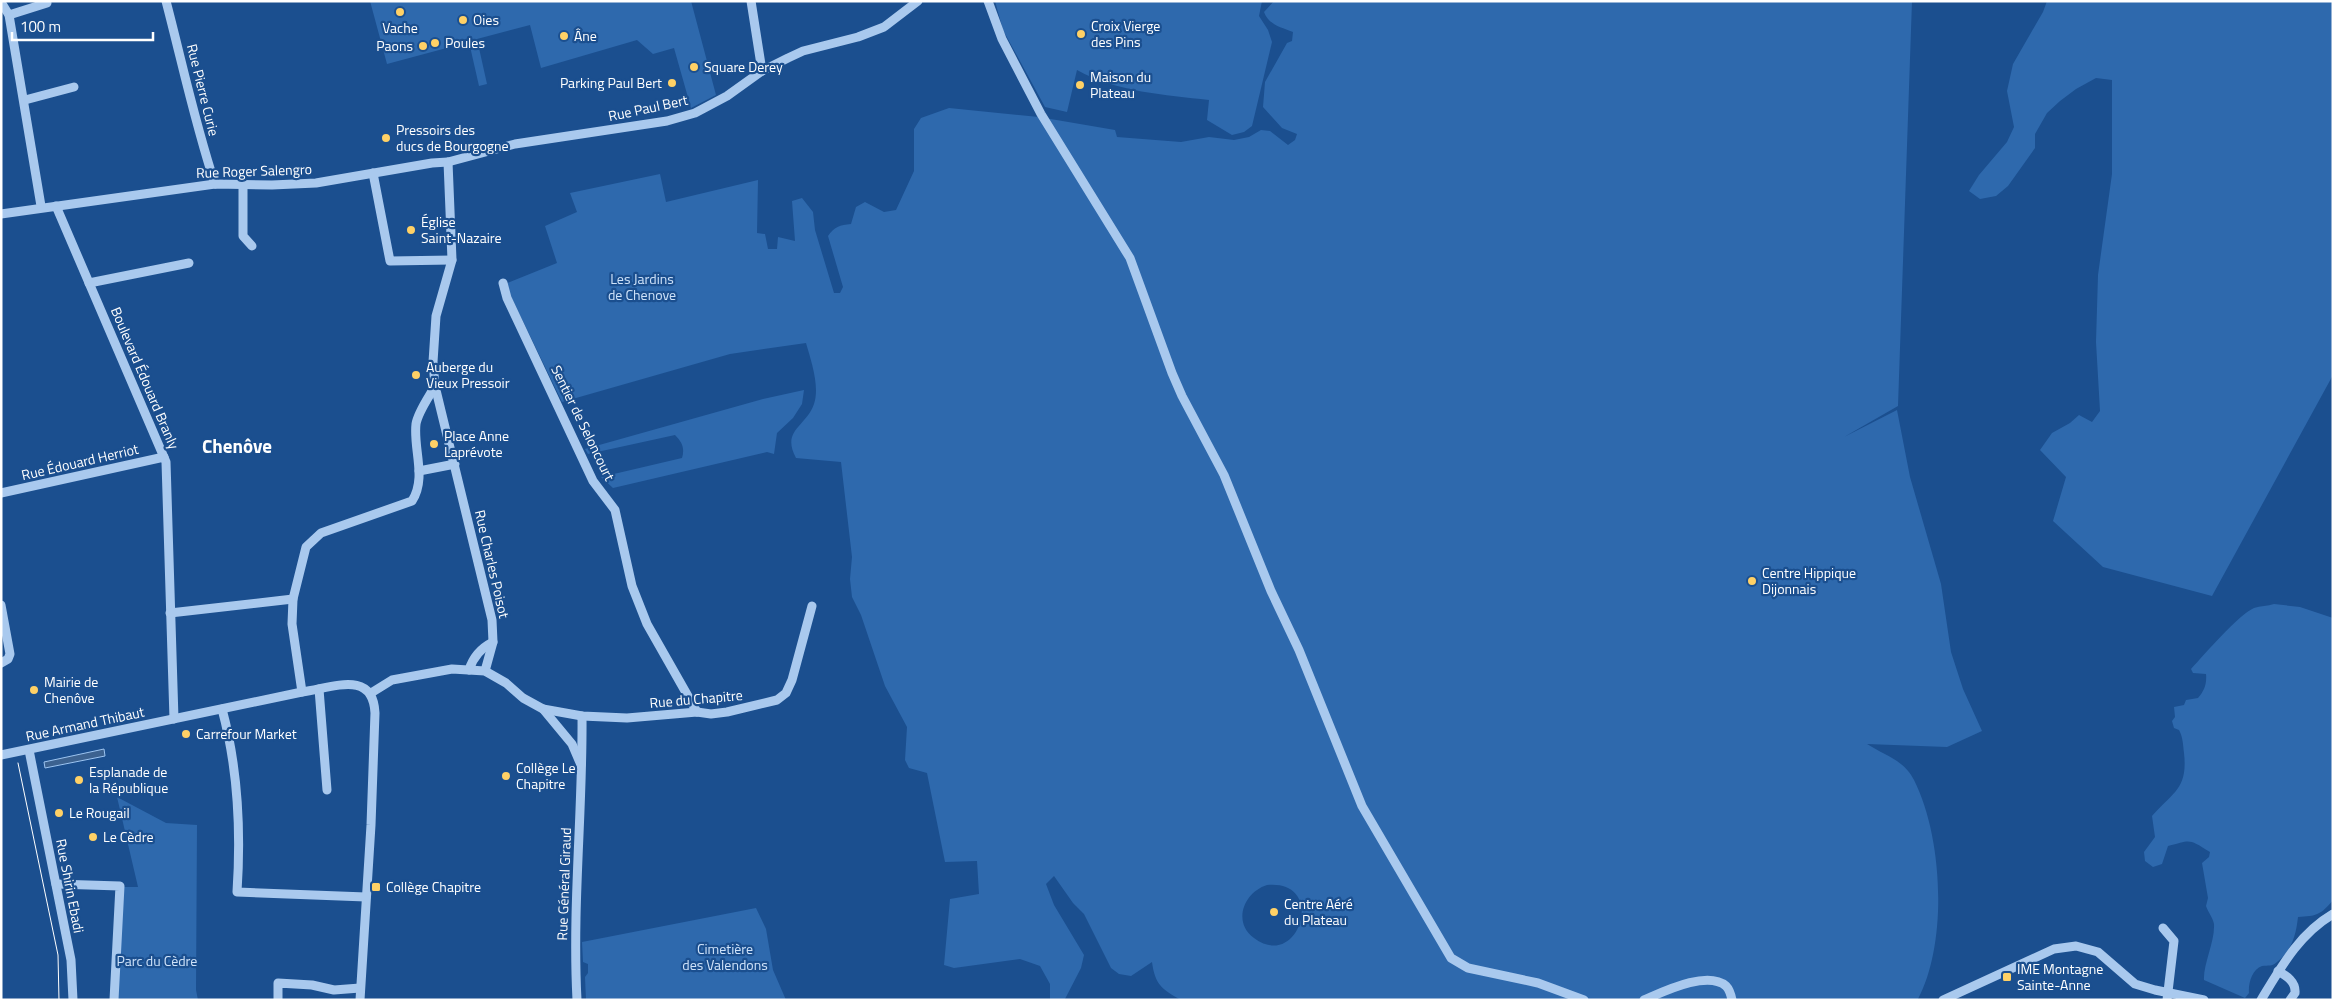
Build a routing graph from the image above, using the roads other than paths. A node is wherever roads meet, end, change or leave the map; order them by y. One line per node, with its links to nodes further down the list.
1 (166, 1): 13 (street, Rue Pierre Curie)
2 (751, 1): 8 (street)
3 (918, 1): 8 (street, Rue Paul Bert)
4 (988, 1): 60 (street)
5 (1, 2): 7 (street)
6 (47, 3): 7 (street)
7 (9, 15): 10 (street)
8 (762, 71): 11 (street, Rue Paul Bert)
9 (74, 87): 10 (street)
10 (25, 100): 15 (street)
11 (448, 162): 12 (street, Rue Roger Salengro); 19 (street)
12 (373, 173): 14 (street, Rue Roger Salengro); 19 (street)
13 (215, 184): 14 (street, Rue Roger Salengro); 16 (street, Rue Roger Salengro)
14 (243, 185): 18 (street)
15 (41, 206): 16 (street, Rue Roger Salengro); 17 (street, Rue Roger Salengro)
16 (56, 206): 22 (street, Boulevard Édouard Branly)
17 (1, 214)
18 (252, 246)
19 (452, 260): 23 (street)
20 (189, 263): 22 (street)
21 (503, 282): 41 (street, Sentier de Seloncourt)
22 (89, 283): 24 (street, Boulevard Édouard Branly)
23 (435, 386): 25 (street); 26 (street)
24 (164, 457): 27 (street, Rue Édouard Herriot); 31 (street, Boulevard Édouard Branly)
25 (455, 464): 26 (street); 32 (street, Rue Charles Poisot)
26 (419, 471): 28 (street)
27 (1, 494)
28 (293, 599): 31 (street); 37 (street)
29 (1, 605): 33 (street)
30 (812, 606): 41 (street, Rue du Chapitre)
31 (170, 613): 43 (street, Boulevard Édouard Branly)
32 (493, 642): 34 (street); 35 (street, Rue Charles Poisot)
33 (1, 664)
34 (469, 670): 35 (street); 38 (street)
35 (485, 671): 40 (street, Rue Général Giraud)
36 (320, 689): 37 (street, Rue Armand Thibaut); 38 (street, Rue Armand Thibaut); 47 (street)
37 (302, 692): 39 (street, Rue Armand Thibaut)
38 (371, 693): 49 (street)
39 (222, 709): 43 (street, Rue Armand Thibaut); 49 (street)
40 (544, 709): 42 (street, Rue du Chapitre); 46 (street, Rue Général Giraud)
41 (697, 712): 42 (street, Rue du Chapitre)
42 (582, 716): 46 (street, Rue Général Giraud)
43 (174, 719): 44 (street, Rue Armand Thibaut)
44 (29, 750): 45 (street, Rue Armand Thibaut); 48 (street, Rue Shirin Ebadi)
45 (1, 755)
46 (583, 770): 59 (street, Rue Général Giraud)
47 (327, 790)
48 (56, 884): 55 (street, Rue Shirin Ebadi); 56 (street)
49 (366, 897): 53 (street)
50 (2333, 914): 52 (street)
51 (2163, 928): 54 (street)
52 (2278, 971): 65 (street); 66 (street)
53 (360, 988): 57 (street); 58 (street)
54 (2168, 996): 63 (street); 64 (street)
55 (73, 1000)
56 (114, 1000)
57 (278, 1000)
58 (360, 1000)
59 (577, 1000)
60 (1584, 1000)
61 (1644, 1000): 62 (street)
62 (1732, 1000)
63 (1943, 1000)
64 (2204, 1000)
65 (2261, 1000)
66 (2290, 1000)

